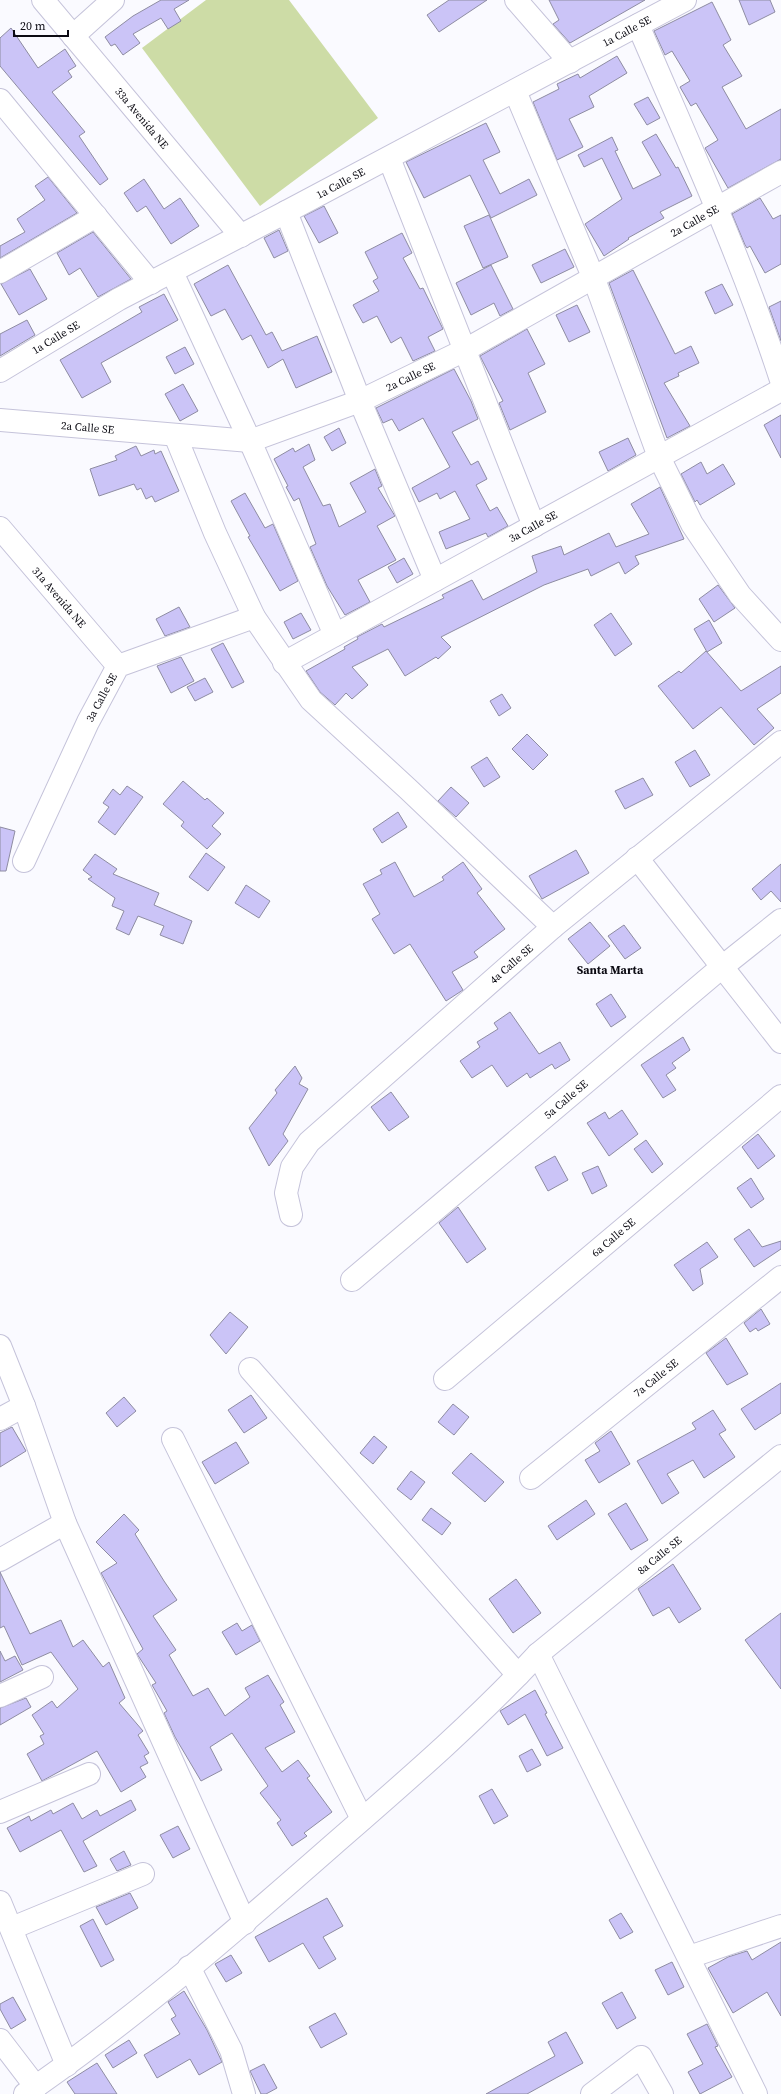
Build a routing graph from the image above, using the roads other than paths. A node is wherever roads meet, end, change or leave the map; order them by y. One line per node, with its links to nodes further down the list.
1 (43, 0): 6 (street, 33a Avenida NE)
2 (113, 0): 6 (street)
3 (516, 0): 7 (street)
4 (676, 2): 5 (street, 1a Calle SE)
5 (638, 25): 7 (street, 1a Calle SE); 12 (street)
6 (73, 36): 15 (street, 33a Avenida NE)
7 (570, 62): 8 (street, 1a Calle SE)
8 (515, 91): 10 (street, 1a Calle SE); 18 (street)
9 (0, 100): 14 (street)
10 (389, 158): 13 (street, 1a Calle SE); 20 (street)
11 (781, 172): 12 (street, 2a Calle SE)
12 (716, 208): 18 (street, 2a Calle SE); 22 (street)
13 (286, 212): 15 (street, 1a Calle SE); 24 (street)
14 (96, 216): 16 (street); 19 (street)
15 (241, 236): 17 (street, 1a Calle SE)
16 (0, 272)
17 (172, 272): 19 (street, 1a Calle SE); 27 (street)
18 (594, 278): 20 (street, 2a Calle SE); 28 (street)
19 (152, 283): 21 (street, 1a Calle SE)
20 (466, 350): 24 (street, 2a Calle SE); 29 (street)
21 (0, 371)
22 (781, 380)
23 (781, 390): 28 (street, 3a Calle SE)
24 (360, 401): 27 (street, 2a Calle SE); 31 (street)
25 (0, 420): 26 (street, 2a Calle SE)
26 (175, 434): 27 (street, 2a Calle SE); 32 (street)
27 (250, 441): 33 (street)
28 (658, 458): 29 (street, 3a Calle SE); 34 (street)
29 (534, 526): 31 (street, 3a Calle SE)
30 (0, 528): 36 (street, 31a Avenida NE)
31 (435, 580): 33 (street, 3a Calle SE)
32 (254, 617): 35 (street); 36 (street, 3a Calle SE)
33 (335, 635): 35 (street, 3a Calle SE)
34 (781, 640)
35 (284, 662): 41 (street)
36 (118, 666): 39 (street, 3a Calle SE)
37 (781, 742): 38 (street, 4a Calle SE)
38 (637, 858): 41 (street, 4a Calle SE); 42 (street)
39 (24, 861)
40 (781, 920): 42 (street, 5a Calle SE)
41 (553, 927): 45 (street, 4a Calle SE)
42 (722, 967): 43 (street); 47 (street, 5a Calle SE)
43 (781, 1042)
44 (781, 1096): 50 (street, 6a Calle SE)
45 (291, 1215)
46 (781, 1277): 55 (street, 7a Calle SE)
47 (352, 1280)
48 (0, 1346): 51 (street)
49 (250, 1369): 59 (street)
50 (446, 1379)
51 (24, 1406): 52 (street); 56 (street)
52 (0, 1419)
53 (173, 1439): 64 (street)
54 (781, 1456): 58 (street, 8a Calle SE)
55 (531, 1478)
56 (65, 1523): 57 (street); 67 (street)
57 (0, 1560)
58 (538, 1654): 59 (street, 8a Calle SE); 70 (street)
59 (518, 1675): 64 (street, 8a Calle SE)
60 (42, 1677): 61 (street)
61 (0, 1696)
62 (89, 1774): 63 (street)
63 (0, 1812)
64 (362, 1819): 67 (street, 8a Calle SE)
65 (143, 1874): 69 (street)
66 (0, 1902): 69 (street)
67 (245, 1923): 71 (street, 8a Calle SE)
68 (781, 1926): 70 (street)
69 (12, 1928): 73 (street)
70 (689, 1956): 78 (street)
71 (189, 1967): 73 (street, 8a Calle SE); 75 (street)
72 (0, 2040): 74 (street)
73 (67, 2065): 74 (street, 8a Calle SE)
74 (31, 2090)
75 (244, 2094)
76 (592, 2094): 77 (street)
77 (662, 2094)
78 (756, 2094)

